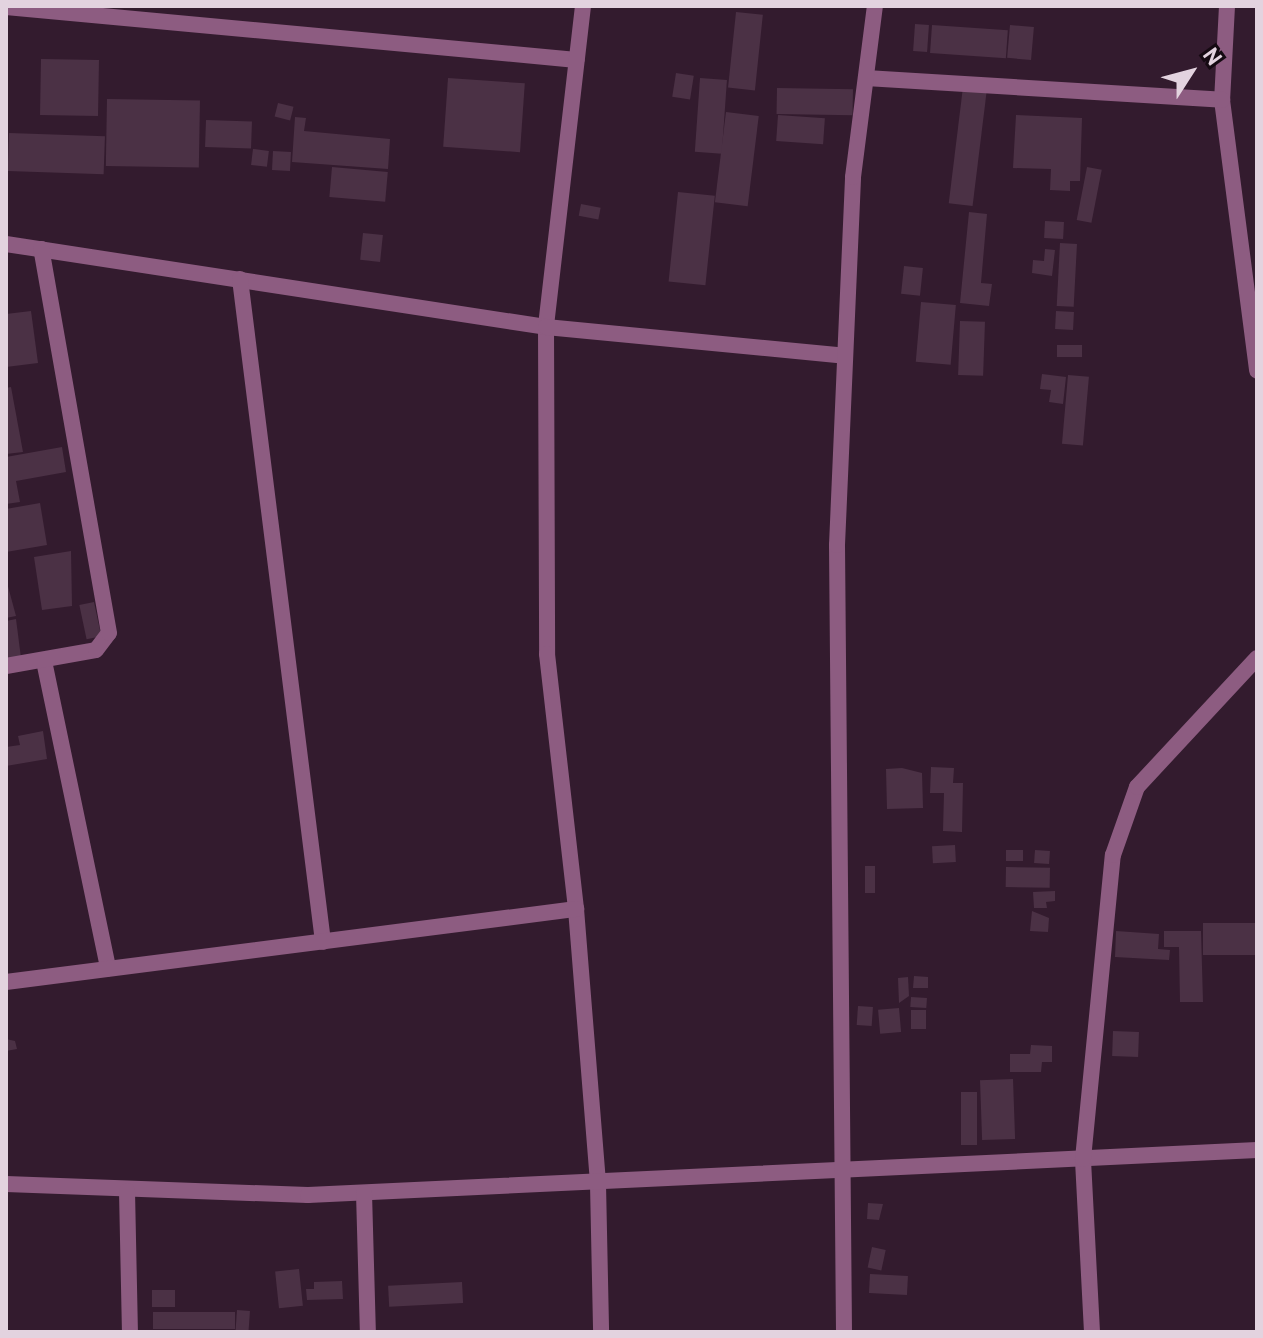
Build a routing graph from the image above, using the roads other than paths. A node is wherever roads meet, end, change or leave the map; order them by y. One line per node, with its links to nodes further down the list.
1 (583, 6): 5 (street)
2 (875, 6): 6 (street)
3 (1227, 6): 7 (street)
4 (6, 7): 5 (street)
5 (577, 60): 11 (street)
6 (866, 78): 7 (street); 12 (street)
7 (1222, 100): 13 (street)
8 (6, 244): 9 (street)
9 (41, 249): 10 (street); 15 (street)
10 (240, 279): 11 (street); 18 (street)
11 (546, 327): 12 (street); 17 (street)
12 (845, 356): 23 (street)
13 (1257, 371)
14 (1257, 658): 22 (street)
15 (44, 661): 16 (street); 19 (street)
16 (6, 666)
17 (576, 909): 18 (street); 25 (street)
18 (323, 942): 19 (street)
19 (108, 968): 20 (street)
20 (6, 982)
21 (1257, 1150): 22 (street)
22 (1083, 1159): 23 (street); 32 (street)
23 (839, 1171): 25 (street); 31 (street)
24 (6, 1184): 26 (street)
25 (598, 1184): 27 (street); 30 (street)
26 (127, 1191): 27 (street); 28 (street)
27 (364, 1193): 29 (street)
28 (130, 1332)
29 (368, 1332)
30 (601, 1332)
31 (844, 1332)
32 (1092, 1332)

